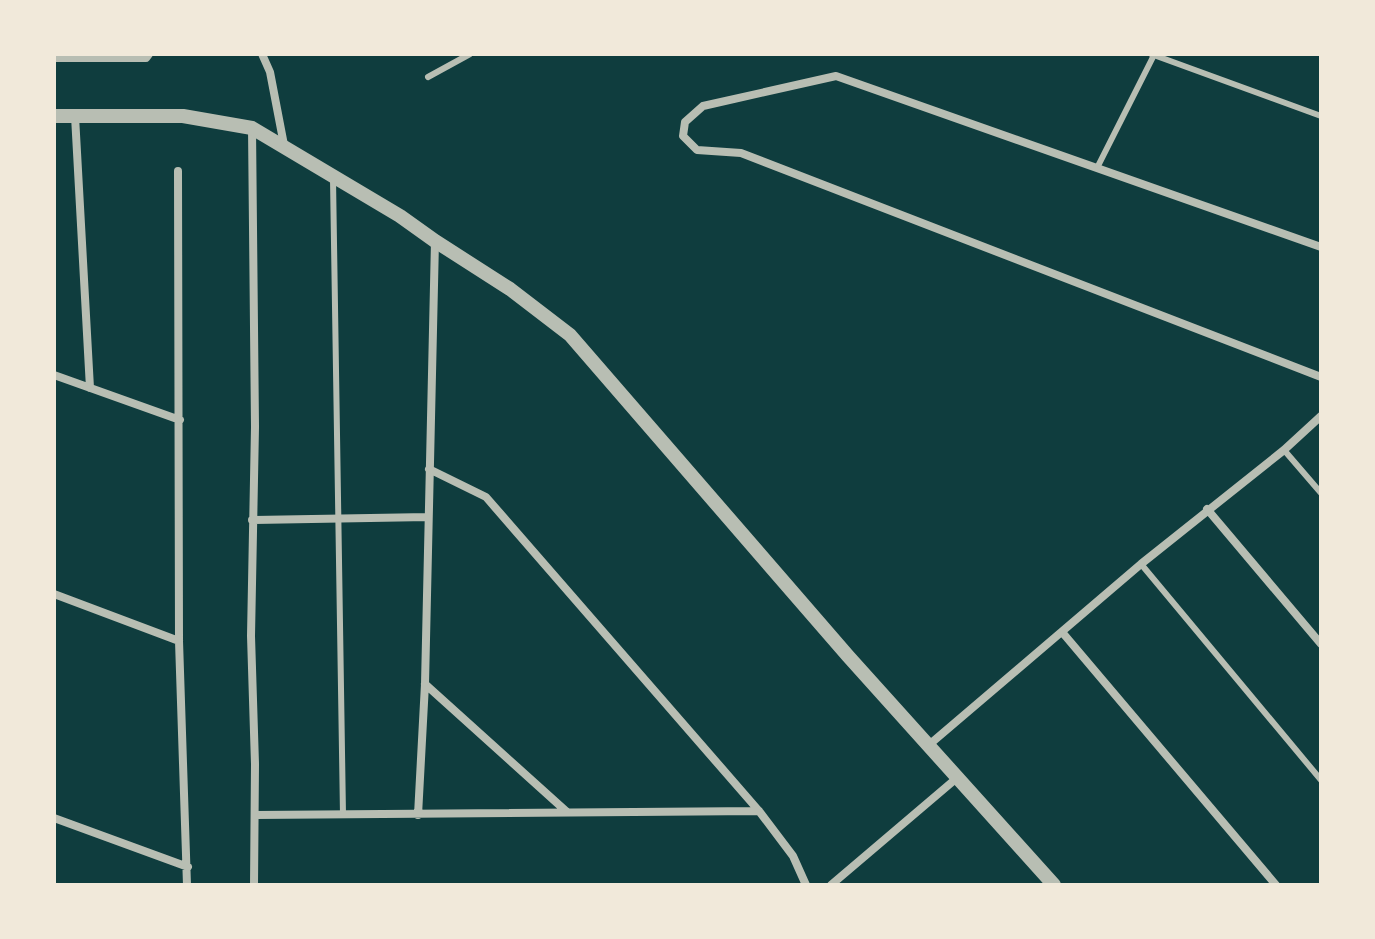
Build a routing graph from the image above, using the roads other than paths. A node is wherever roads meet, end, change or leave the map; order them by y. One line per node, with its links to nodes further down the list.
1 (149, 54): 5 (street)
2 (262, 54): 11 (street)
3 (470, 54): 6 (lane)
4 (1152, 55): 9 (lane); 12 (lane)
5 (54, 58)
6 (428, 77)
7 (54, 116): 8 (street)
8 (75, 116): 10 (street); 19 (street)
9 (1321, 116)
10 (252, 128): 11 (street); 28 (street)
11 (284, 145): 14 (street)
12 (1097, 168): 16 (street); 18 (street)
13 (178, 171): 21 (street)
14 (333, 174): 15 (street); 26 (lane)
15 (435, 241): 23 (street); 35 (street)
16 (1321, 246)
17 (54, 375): 19 (street)
18 (1321, 377)
19 (90, 388): 21 (street)
20 (1321, 416): 22 (street)
21 (180, 420): 32 (street)
22 (1284, 450): 24 (lane); 25 (street)
23 (429, 469): 27 (street); 38 (street)
24 (1321, 493)
25 (1207, 509): 29 (street); 33 (street)
26 (338, 517): 27 (street); 28 (street); 41 (lane)
27 (428, 517): 34 (street)
28 (252, 520): 40 (street)
29 (1141, 564): 31 (street); 37 (lane)
30 (54, 594): 32 (street)
31 (1062, 632): 35 (street); 50 (street)
32 (179, 641): 44 (street)
33 (1321, 644)
34 (425, 684): 39 (street); 42 (street)
35 (930, 744): 36 (street)
36 (959, 776): 48 (street); 49 (street)
37 (1321, 780)
38 (759, 811): 39 (street); 47 (street)
39 (568, 813): 42 (street)
40 (255, 815): 41 (street); 46 (street)
41 (343, 815): 42 (street)
42 (418, 815)
43 (54, 818): 44 (street)
44 (188, 867): 45 (street)
45 (187, 885)
46 (254, 885)
47 (806, 885)
48 (831, 885)
49 (1054, 885)
50 (1276, 885)

